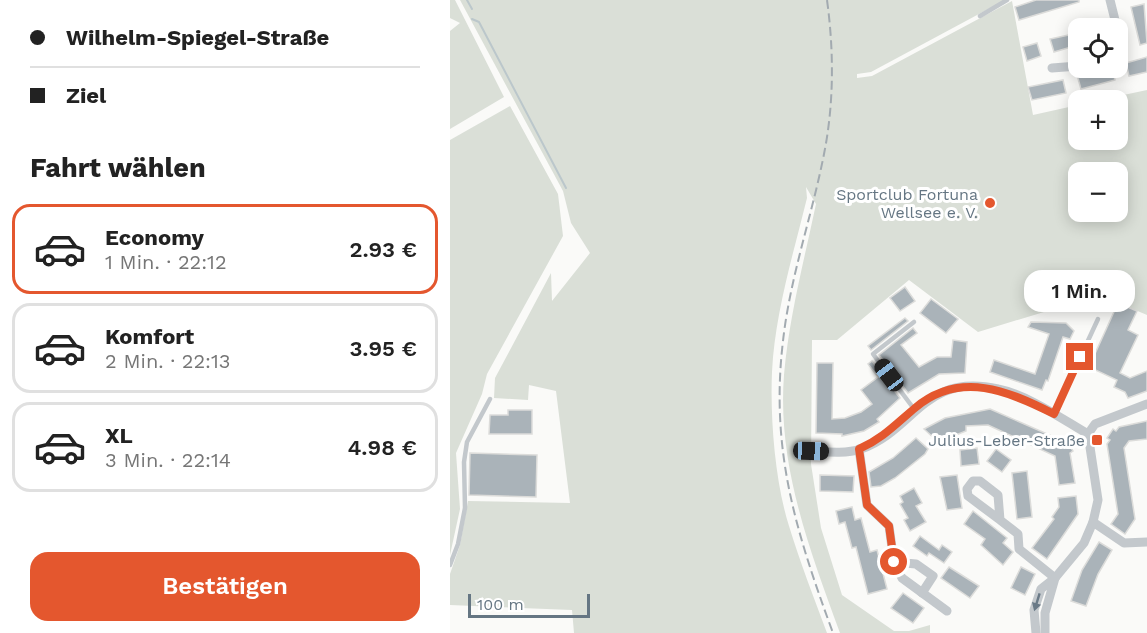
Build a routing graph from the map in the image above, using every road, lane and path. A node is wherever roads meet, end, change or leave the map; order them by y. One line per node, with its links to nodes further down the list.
1 (1007, 0): 3 (lane)
2 (1110, 0): 4 (street)
3 (980, 16)
4 (1114, 18)
5 (1068, 67): 6 (street)
6 (1052, 68)
7 (1098, 319): 12 (lane)
8 (914, 322): 11 (lane)
9 (490, 399): 20 (lane)
10 (1147, 404): 13 (street)
11 (914, 409): 12 (street); 14 (street)
12 (1054, 414): 13 (street)
13 (1088, 434): 17 (street)
14 (859, 449): 15 (street); 19 (street)
15 (811, 451)
16 (1000, 520): 21 (street)
17 (1093, 522): 18 (street); 21 (street)
18 (1147, 542)
19 (894, 562): 22 (street); 22 (street)
20 (450, 565)
21 (1055, 579): 24 (street, one-way to 24); 25 (street)
22 (922, 593): 23 (street)
23 (947, 611)
24 (1036, 633)
25 (1045, 633)

